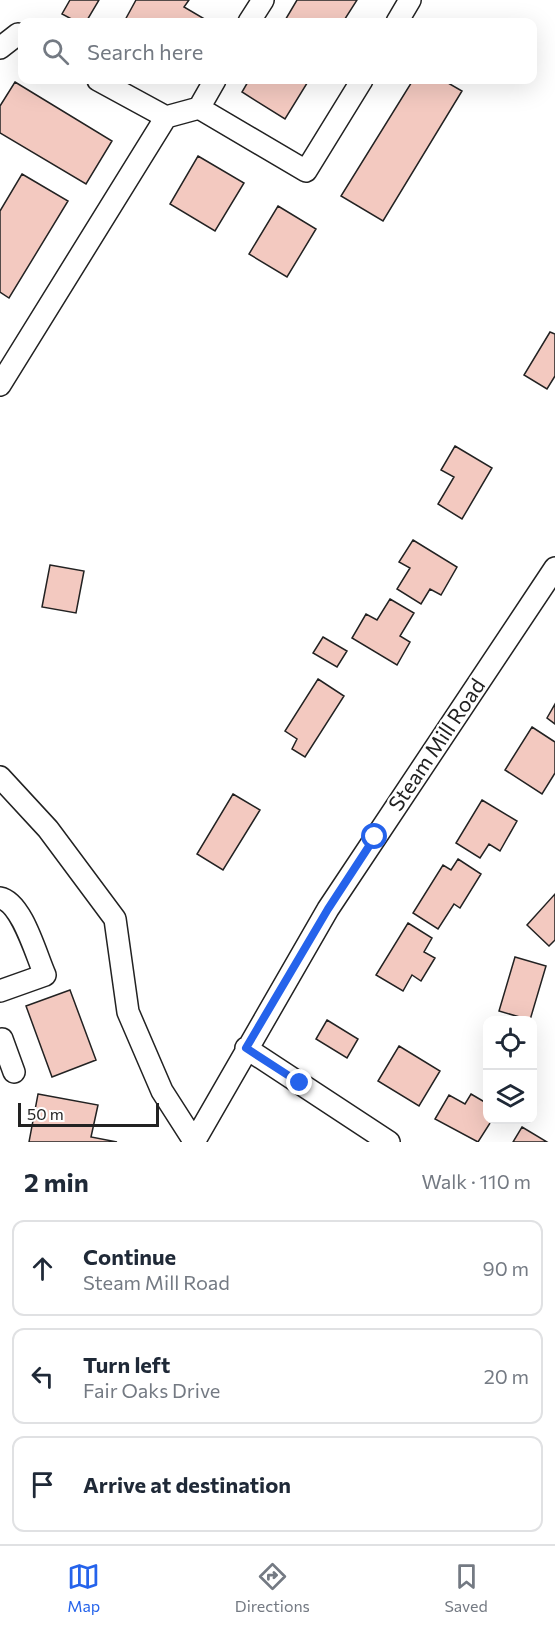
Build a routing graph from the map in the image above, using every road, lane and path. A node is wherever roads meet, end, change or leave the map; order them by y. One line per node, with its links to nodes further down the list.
1 (263, 0): 3 (street)
2 (410, 0): 4 (street)
3 (252, 18)
4 (399, 18)
5 (18, 34): 6 (street)
6 (0, 48)
7 (105, 84): 11 (street)
8 (213, 84): 10 (street)
9 (360, 84): 10 (street)
10 (198, 108): 11 (street)
11 (165, 117): 12 (street)
12 (0, 386)
13 (555, 568): 18 (street, Steam Mill Road)
14 (0, 777): 20 (street)
15 (0, 898): 16 (street)
16 (0, 991)
17 (0, 1040): 19 (street)
18 (246, 1048): 20 (street, Steam Mill Road); 21 (street)
19 (14, 1072)
20 (194, 1141)
21 (389, 1142)

